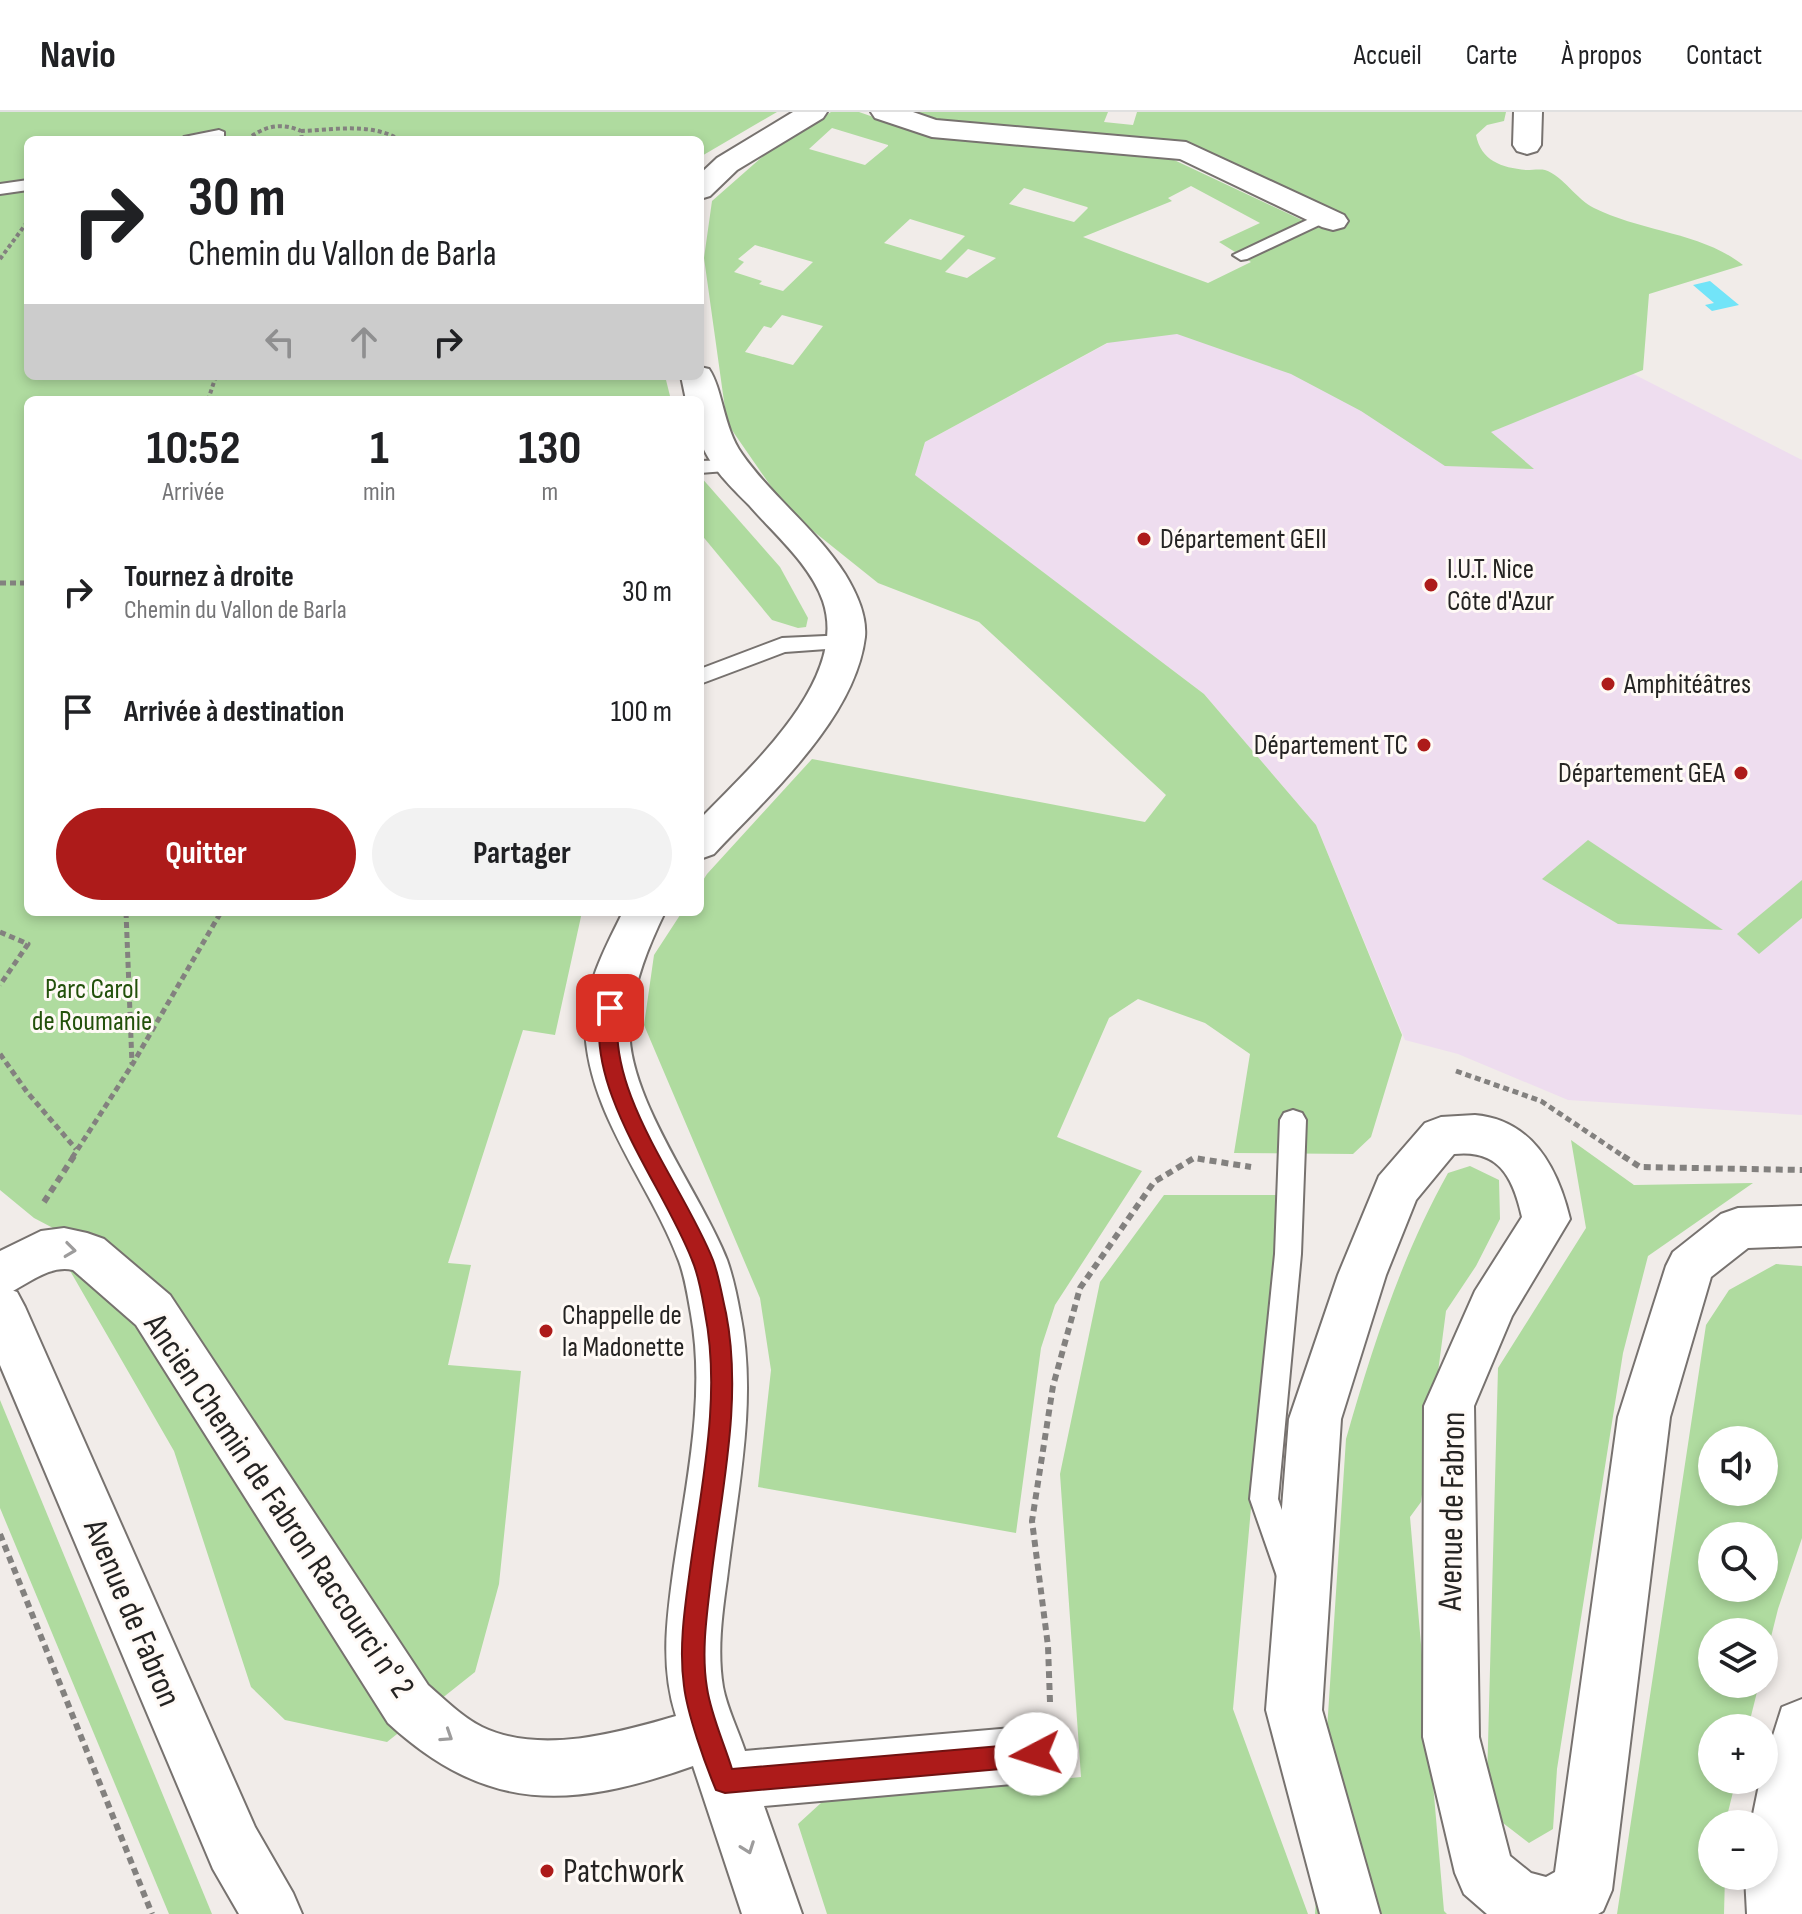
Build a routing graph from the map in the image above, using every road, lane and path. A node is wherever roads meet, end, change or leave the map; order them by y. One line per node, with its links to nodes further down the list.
1 (813, 112): 12 (street)
2 (885, 112): 14 (street)
3 (1528, 112): 10 (street)
4 (301, 131): 7 (path); 8 (path); 9 (path)
5 (219, 135): 6 (lane)
6 (213, 136)
7 (253, 136)
8 (302, 136)
9 (396, 136)
10 (1527, 145)
11 (24, 186): 13 (lane)
12 (704, 186)
13 (0, 189)
14 (1328, 219): 16 (lane)
15 (24, 226): 17 (path)
16 (1241, 255)
17 (0, 259)
18 (704, 404): 19 (street)
19 (716, 466): 22 (street)
20 (0, 583): 21 (path)
21 (24, 583)
22 (847, 642): 23 (lane); 24 (street)
23 (704, 675)
24 (704, 840)
25 (126, 916): 31 (path)
26 (219, 916): 31 (path)
27 (642, 916): 44 (street)
28 (0, 932): 29 (path)
29 (0, 985)
30 (0, 1054): 34 (path)
31 (132, 1065): 34 (path)
32 (1456, 1071): 35 (path)
33 (1293, 1120): 36 (lane)
34 (76, 1149): 38 (path)
35 (1802, 1170)
36 (1293, 1173): 41 (lane); 43 (path)
37 (1802, 1226): 41 (street, Avenue de Fabron)
38 (20, 1264): 44 (street, Ancien Chemin de Fabron Raccourci n° 2, one-way to 44)
39 (0, 1307): 46 (street, Avenue de Fabron)
40 (0, 1534): 45 (path)
41 (1301, 1608): 48 (street, Avenue de Fabron)
42 (1802, 1727): 49 (street)
43 (1036, 1754): 44 (street, Ancien Chemin de Fabron Raccourci n° 2)
44 (716, 1757): 47 (street, one-way to 47)
45 (152, 1914)
46 (272, 1914)
47 (772, 1914)
48 (1350, 1914)
49 (1777, 1914)

